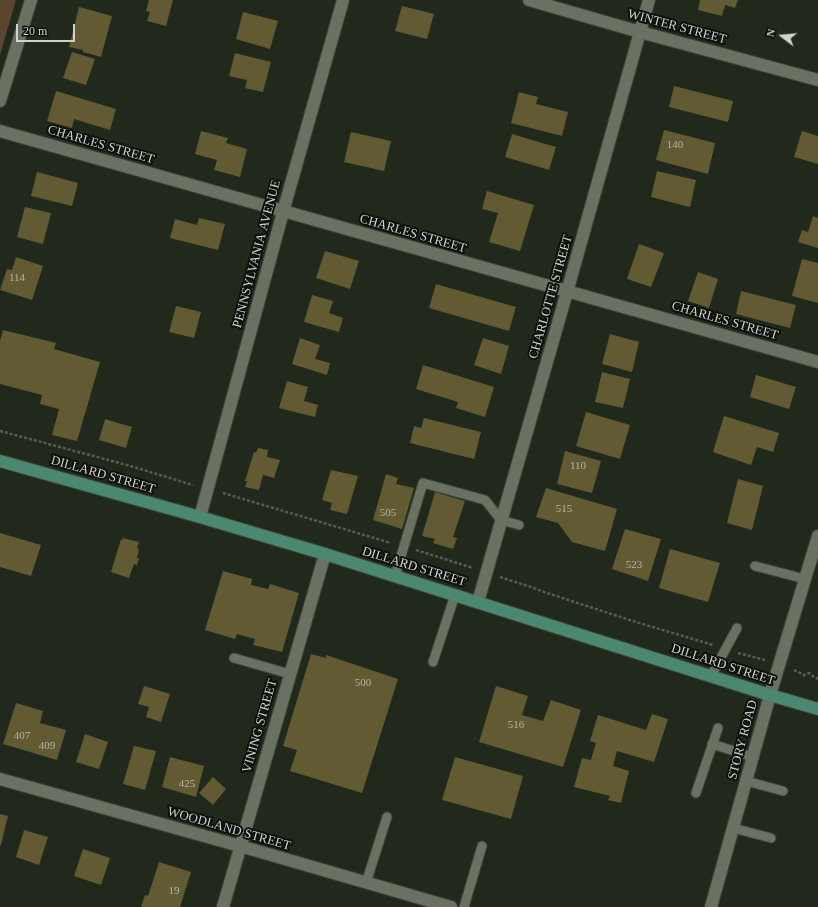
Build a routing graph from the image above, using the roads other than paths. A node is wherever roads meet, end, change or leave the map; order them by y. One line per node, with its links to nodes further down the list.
1 (31, 0): 7 (street)
2 (343, 0): 9 (street, PENNSYLVANIA AVENUE)
3 (529, 0): 5 (street, WINTER STREET)
4 (649, 0): 5 (street, CHARLOTTE STREET)
5 (640, 32): 6 (street, WINTER STREET); 10 (street, CHARLOTTE STREET)
6 (818, 80)
7 (0, 101)
8 (0, 131): 9 (street, CHARLES STREET)
9 (283, 212): 10 (street, CHARLES STREET); 13 (street, PENNSYLVANIA AVENUE)
10 (567, 292): 11 (street, CHARLES STREET); 14 (street, CHARLOTTE STREET)
11 (818, 362)
12 (0, 461): 13 (main road, DILLARD STREET)
13 (200, 517): 17 (main road, DILLARD STREET)
14 (501, 520): 15 (lane); 19 (lane); 22 (street, CHARLOTTE STREET)
15 (519, 525)
16 (818, 536): 20 (street, STORY ROAD)
17 (325, 554): 19 (main road, DILLARD STREET); 26 (street, VINING STREET)
18 (755, 566): 20 (lane)
19 (395, 576): 21 (main road, DILLARD STREET)
20 (805, 579): 28 (street, STORY ROAD)
21 (455, 595): 22 (main road, DILLARD STREET); 25 (lane)
22 (478, 602): 27 (main road, DILLARD STREET)
23 (737, 628): 27 (lane)
24 (234, 658): 26 (lane)
25 (434, 662)
26 (290, 674): 40 (street, VINING STREET)
27 (711, 676): 28 (main road, DILLARD STREET)
28 (770, 695): 29 (main road, DILLARD STREET); 32 (street, STORY ROAD)
29 (818, 709)
30 (718, 728): 31 (lane)
31 (712, 744): 32 (lane); 36 (lane)
32 (753, 757): 34 (street, STORY ROAD)
33 (0, 779): 40 (street, WOODLAND STREET)
34 (746, 781): 35 (lane); 38 (street, STORY ROAD)
35 (783, 791)
36 (696, 793)
37 (387, 817): 42 (lane)
38 (733, 828): 39 (lane); 46 (street, STORY ROAD)
39 (771, 838)
40 (240, 846): 42 (street, WOODLAND STREET); 43 (street, VINING STREET)
41 (482, 846): 45 (lane)
42 (366, 883): 44 (street, WOODLAND STREET)
43 (223, 907)
44 (451, 907)
45 (464, 907)
46 (711, 907)

